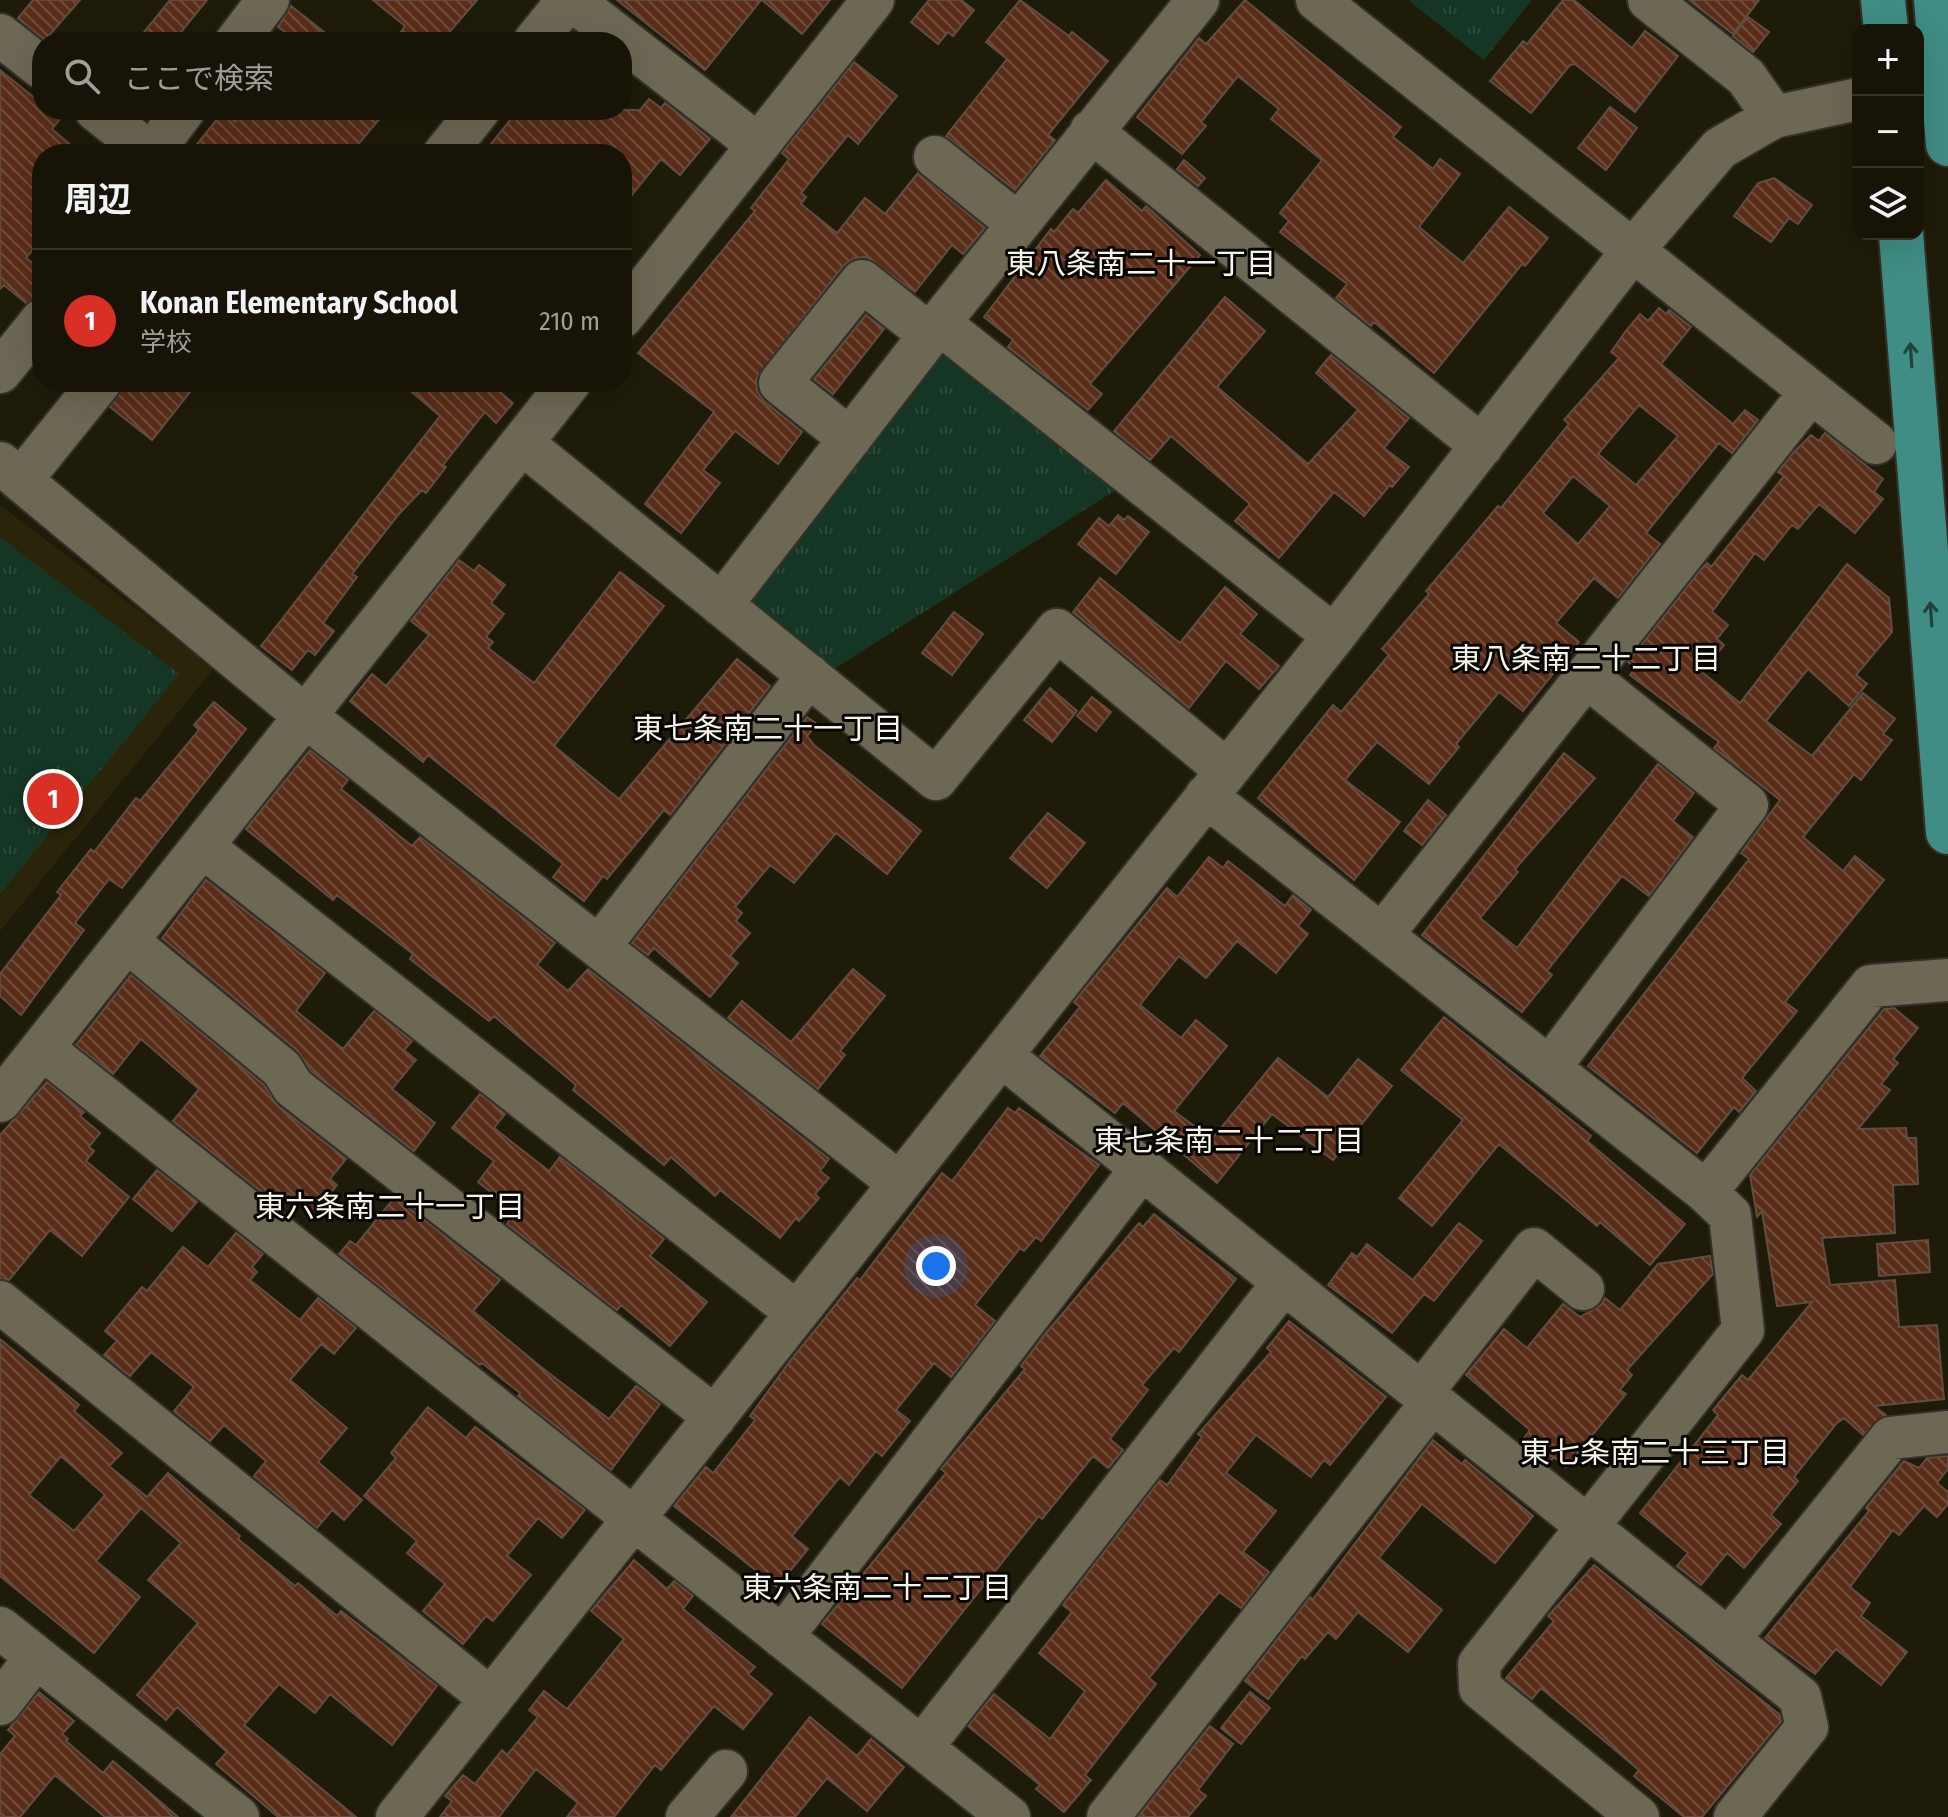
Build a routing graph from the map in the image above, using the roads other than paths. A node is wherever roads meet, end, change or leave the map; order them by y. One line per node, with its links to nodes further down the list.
1 (268, 0): 10 (street)
2 (570, 0): 11 (street); 12 (street)
3 (873, 0): 27 (street)
4 (1198, 0): 22 (street)
5 (1317, 0): 31 (street)
6 (1649, 0): 18 (street)
7 (1883, 0): 9 (main road)
8 (1936, 0): 16 (main road)
9 (1885, 24)
10 (244, 32)
11 (543, 32)
12 (611, 32)
13 (0, 35): 15 (street)
14 (632, 48): 27 (street)
15 (32, 60)
16 (1931, 90): 26 (main road)
17 (1852, 100): 18 (street)
18 (1774, 117): 31 (street)
19 (108, 120): 23 (street)
20 (176, 120): 24 (street)
21 (471, 120): 25 (street)
22 (1091, 131): 29 (street); 42 (street)
23 (138, 144)
24 (158, 144)
25 (452, 144)
26 (1948, 144)
27 (758, 145): 32 (street)
28 (935, 157): 29 (street)
29 (1018, 224): 33 (street)
30 (1901, 240): 50 (main road, one-way to 30)
31 (1633, 250): 38 (street); 42 (street)
32 (632, 304)
33 (934, 329): 39 (street); 39 (street); 45 (street)
34 (32, 332): 35 (street)
35 (0, 372)
36 (90, 392): 43 (street)
37 (562, 392): 40 (street)
38 (1810, 393): 41 (street); 47 (street)
39 (850, 439): 44 (street)
40 (522, 443): 44 (street); 48 (street)
41 (1876, 443)
42 (1482, 446): 45 (street)
43 (10, 472): 48 (street)
44 (721, 605): 46 (street)
45 (1334, 636): 49 (street)
46 (809, 675): 49 (street); 54 (street)
47 (1586, 676): 52 (street); 58 (street)
48 (305, 716): 51 (street); 54 (street)
49 (1216, 783): 52 (street); 57 (street)
50 (1948, 832)
51 (202, 846): 53 (street); 66 (street)
52 (1382, 935): 58 (street)
53 (127, 941): 56 (street); 68 (street)
54 (599, 947): 61 (street)
55 (1948, 980): 62 (street)
56 (42, 1048): 59 (street); 70 (street)
57 (1002, 1056): 60 (street); 61 (street)
58 (1550, 1067): 62 (street)
59 (0, 1101)
60 (1142, 1168): 63 (street); 73 (street)
61 (899, 1183): 66 (street)
62 (1706, 1192): 71 (street)
63 (1284, 1282): 67 (street); 78 (street)
64 (1583, 1289): 67 (street)
65 (0, 1302): 76 (street)
66 (796, 1312): 68 (street)
67 (1427, 1397): 71 (street); 84 (street)
68 (715, 1417): 70 (street)
69 (1948, 1432): 74 (street)
70 (632, 1521): 73 (street); 76 (street)
71 (1589, 1526): 74 (street); 85 (street)
72 (0, 1628): 75 (street)
73 (782, 1637): 78 (street)
74 (1729, 1639): 86 (street)
75 (36, 1657): 77 (street); 80 (street)
76 (491, 1699): 81 (street)
77 (0, 1704)
78 (922, 1747): 83 (street)
79 (726, 1771): 82 (street)
80 (238, 1817)
81 (397, 1817)
82 (687, 1817)
83 (1009, 1817)
84 (1108, 1817)
85 (1638, 1817)
86 (1735, 1817)

